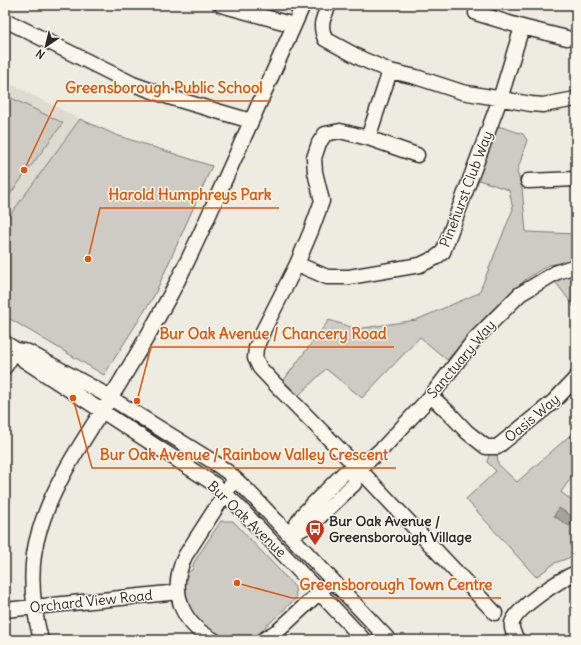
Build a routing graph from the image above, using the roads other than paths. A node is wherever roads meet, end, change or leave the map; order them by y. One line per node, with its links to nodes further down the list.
1 (221, 5): 6 (street)
2 (303, 5): 6 (street)
3 (329, 5): 9 (street)
4 (476, 13): 7 (street)
5 (5, 20): 12 (street)
6 (294, 26): 12 (street)
7 (522, 28): 8 (street); 10 (street, Pinehurst Club Way)
8 (567, 38)
9 (390, 71): 10 (street); 13 (street)
10 (500, 99): 11 (street); 17 (street, Pinehurst Club Way)
11 (576, 99)
12 (251, 121): 23 (street)
13 (368, 138): 14 (street); 17 (street)
14 (417, 155)
15 (576, 179): 16 (street)
16 (528, 181)
17 (297, 264): 25 (street)
18 (576, 266): 22 (street, Sanctuary Way)
19 (10, 346): 20 (street); 23 (street, Bur Oak Avenue); 24 (street, Bur Oak Avenue)
20 (5, 368)
21 (576, 378): 22 (street, Oasis Way)
22 (431, 396): 25 (street, Sanctuary Way)
23 (110, 398): 24 (street); 26 (street, Bur Oak Avenue)
24 (102, 411): 27 (street, Bur Oak Avenue); 34 (street)
25 (359, 470): 28 (street, Sanctuary Way); 36 (street)
26 (235, 478): 27 (street); 28 (street, Bur Oak Avenue)
27 (225, 493): 29 (street, Bur Oak Avenue); 32 (street)
28 (290, 535): 29 (street, Sanctuary Way); 31 (street, Bur Oak Avenue)
29 (277, 547): 33 (street, Bur Oak Avenue)
30 (576, 573): 42 (street)
31 (332, 580): 33 (street); 41 (street, Bur Oak Avenue)
32 (178, 592): 34 (street, Orchard View Road); 37 (street)
33 (319, 592): 39 (street); 40 (street, Bur Oak Avenue)
34 (34, 607): 35 (street, Orchard View Road); 38 (street)
35 (5, 610)
36 (495, 613)
37 (210, 639)
38 (41, 640)
39 (263, 640)
40 (364, 640)
41 (389, 640)
42 (518, 640)

